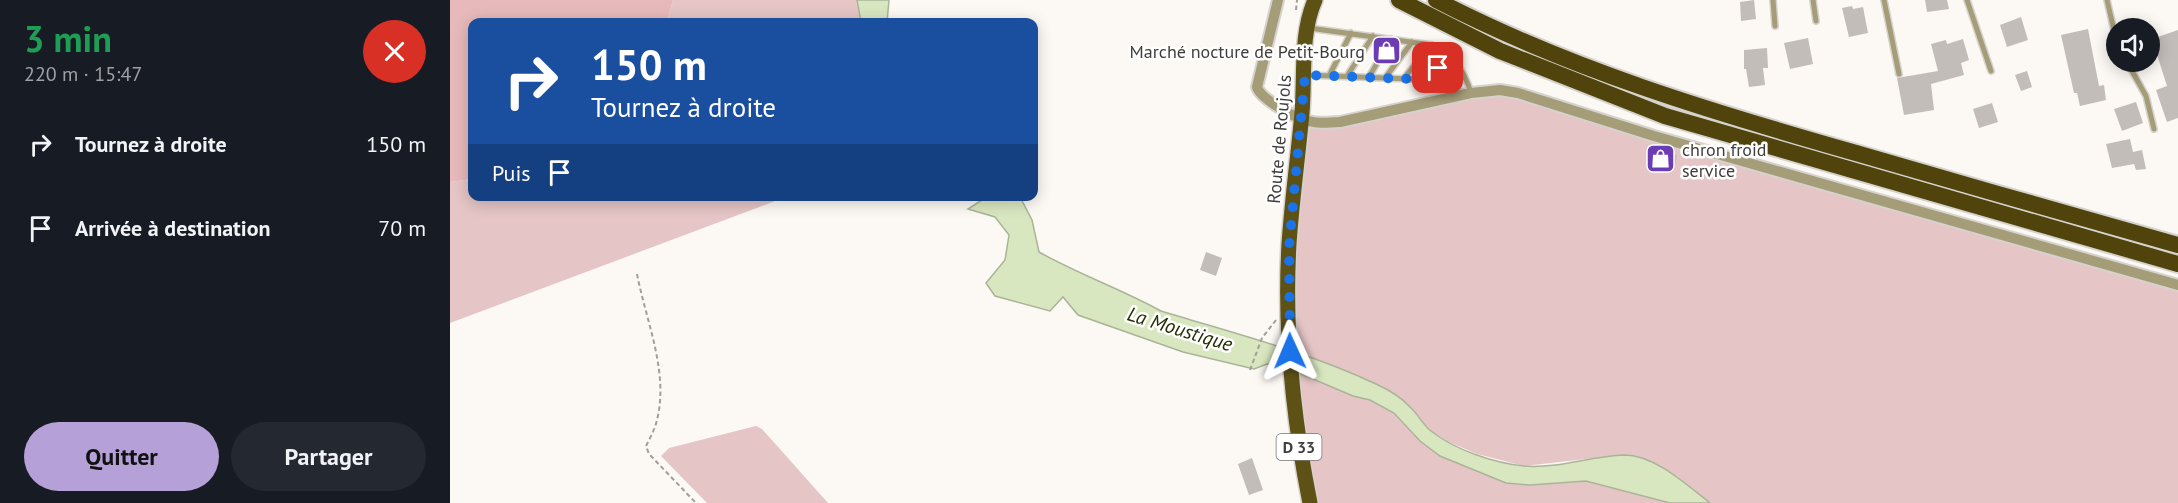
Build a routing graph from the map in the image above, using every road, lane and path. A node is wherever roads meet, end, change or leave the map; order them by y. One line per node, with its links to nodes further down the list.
1 (1278, 0): 31 (street)
2 (1303, 0): 14 (main road, Route de Roujols / D 33)
3 (1315, 0): 14 (main road, Route de Roujols / D 33)
4 (1399, 0): 34 (highway)
5 (1436, 0): 33 (highway)
6 (1773, 0): 13 (lane)
7 (1813, 0): 12 (lane)
8 (1884, 0): 23 (lane)
9 (1967, 0): 21 (lane)
10 (2107, 0): 11 (lane)
11 (2111, 18)
12 (1816, 21)
13 (1775, 26)
14 (1307, 31): 15 (lane); 24 (main road, Route de Roujols / D 33)
15 (1352, 33): 16 (lane); 25 (lane)
16 (1373, 36): 17 (lane); 26 (lane)
17 (1391, 39): 18 (lane); 27 (lane)
18 (1412, 42): 19 (lane); 28 (lane)
19 (1432, 45): 20 (lane); 29 (lane)
20 (1449, 55): 29 (lane); 30 (lane)
21 (1991, 71)
22 (2133, 72): 32 (lane)
23 (1899, 74)
24 (1305, 75): 25 (lane); 31 (main road, Route de Roujols / D 33)
25 (1329, 76): 26 (lane)
26 (1347, 76): 27 (lane)
27 (1369, 77): 28 (lane)
28 (1385, 78): 29 (lane)
29 (1403, 79)
30 (1471, 93): 31 (street); 36 (street)
31 (1301, 119): 40 (main road, Route de Roujols / D 33)
32 (2154, 129)
33 (2178, 245)
34 (2178, 264)
35 (637, 274): 39 (path)
36 (2178, 285)
37 (1262, 338): 38 (path)
38 (1250, 370)
39 (696, 503)
40 (1310, 503)

